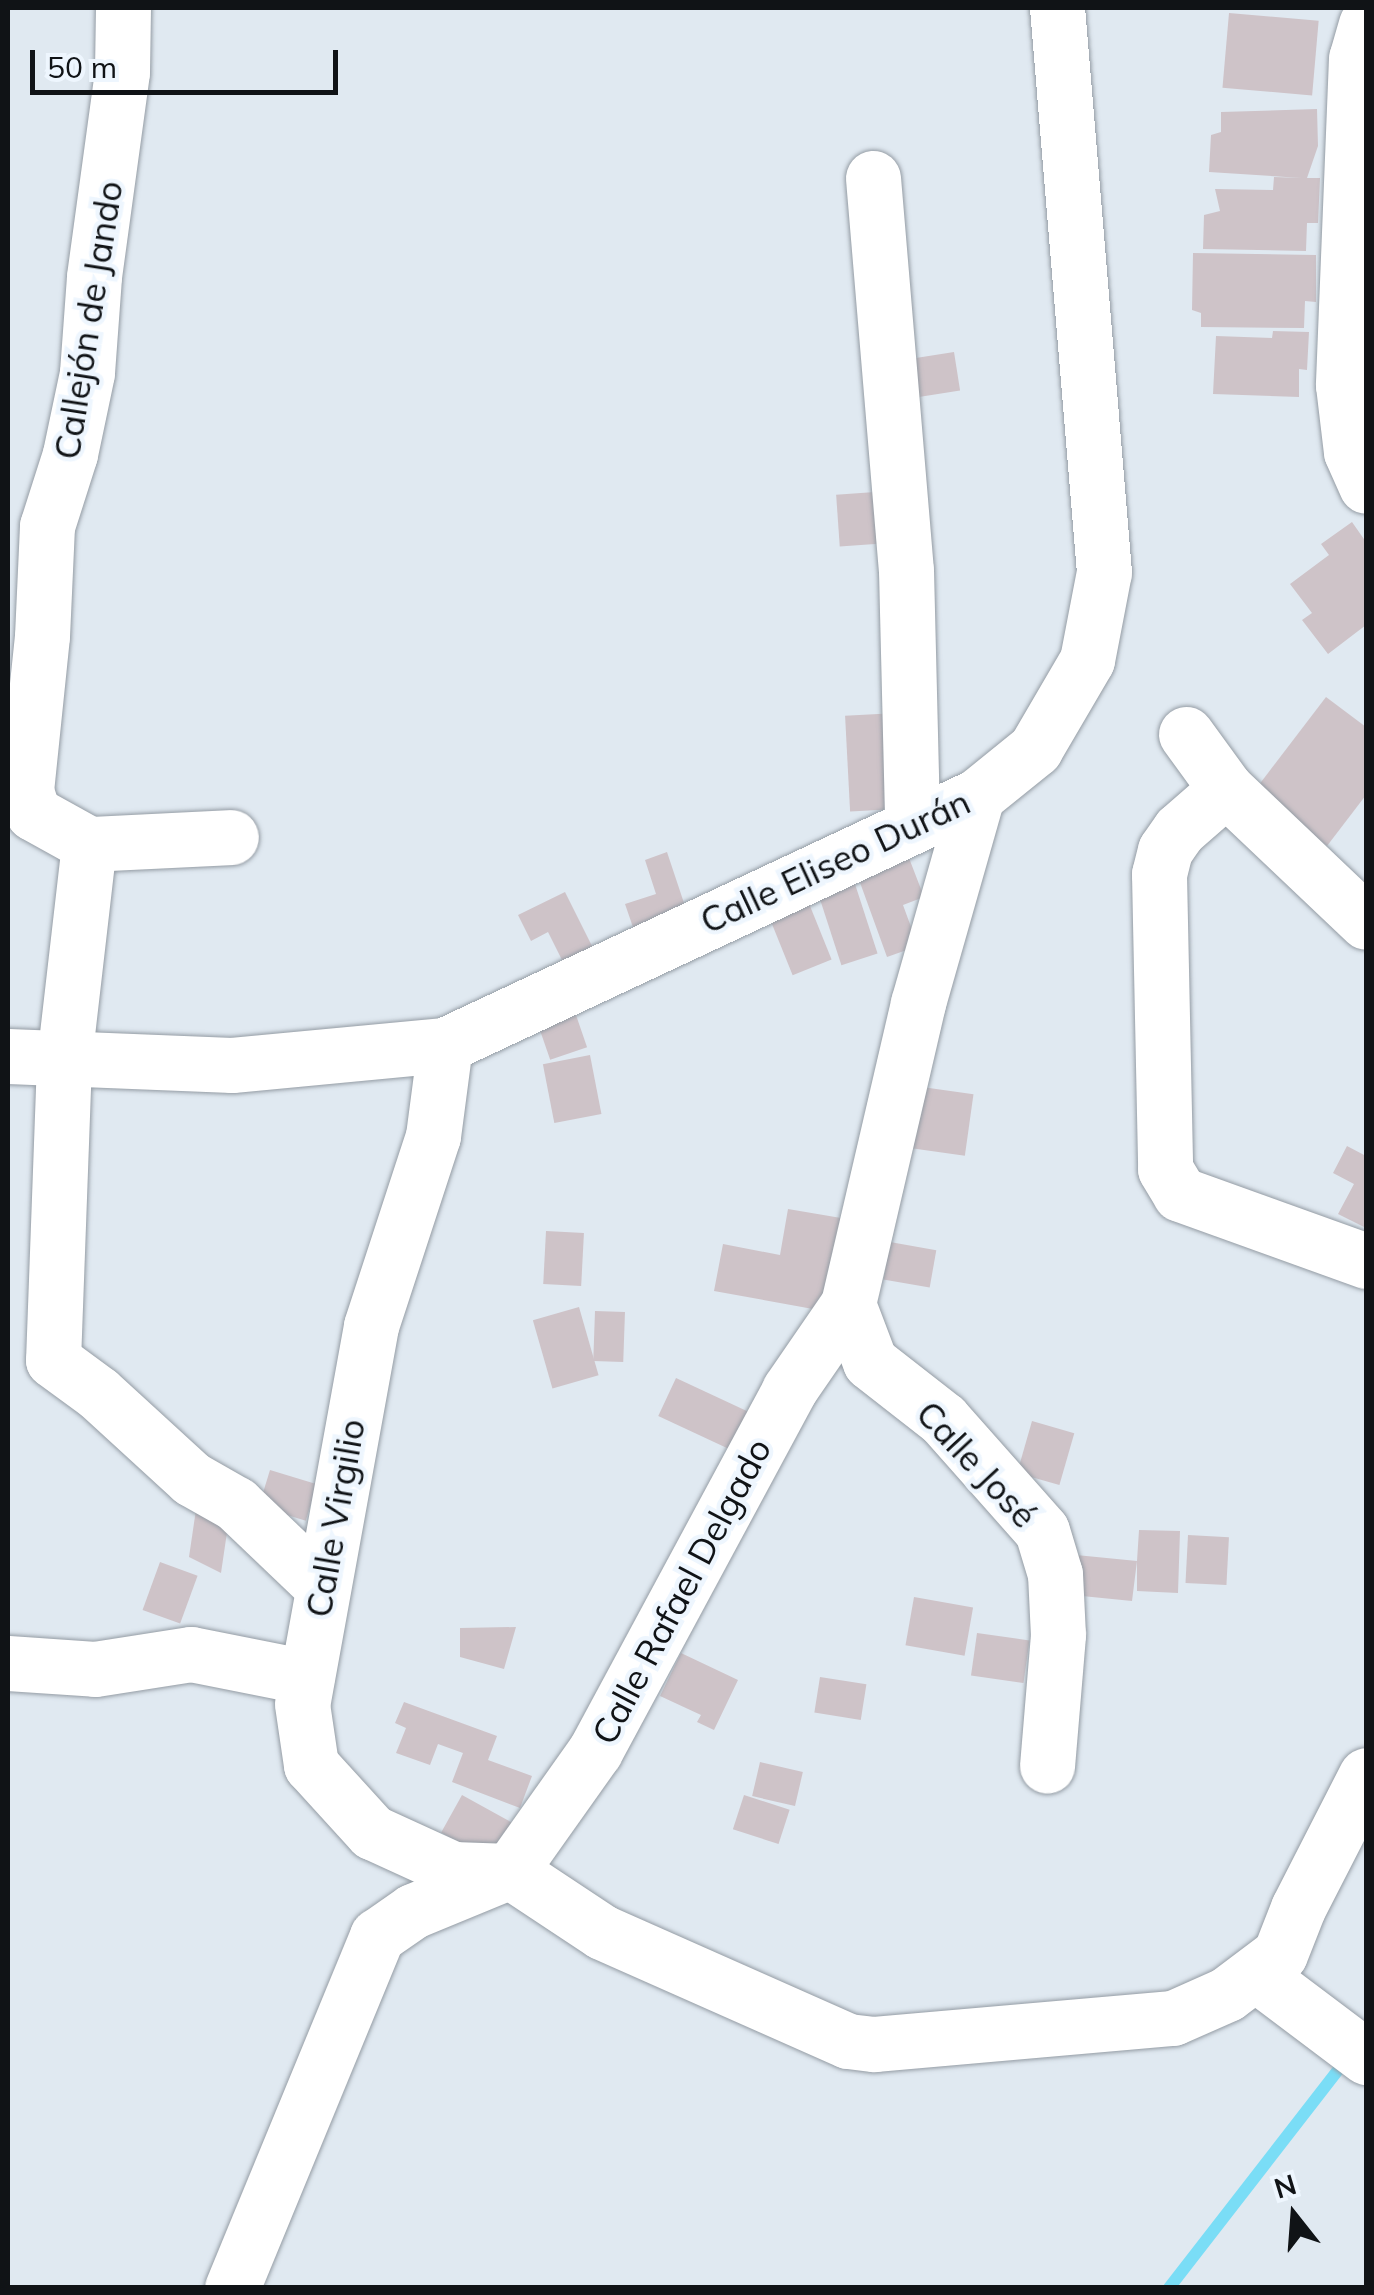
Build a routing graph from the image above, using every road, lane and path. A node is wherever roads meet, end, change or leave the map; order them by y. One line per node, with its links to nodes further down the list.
1 (123, 8): 11 (street, Callejón de Jando)
2 (1057, 8): 8 (street, Calle Eliseo Durán)
3 (1366, 24): 5 (street)
4 (873, 178): 9 (street)
5 (1366, 486)
6 (1186, 734): 7 (street)
7 (1226, 789): 12 (street); 16 (street)
8 (977, 796): 9 (street, Calle Eliseo Durán); 17 (street, Calle Rafael Delgado)
9 (912, 824): 13 (street, Calle Eliseo Durán)
10 (231, 837): 11 (street)
11 (89, 844): 15 (street)
12 (1366, 922)
13 (445, 1045): 15 (street, Calle Eliseo Durán); 18 (street, Calle Virgilio)
14 (8, 1056): 15 (street, Calle Eliseo Durán)
15 (64, 1061): 18 (street)
16 (1366, 1260)
17 (848, 1304): 21 (street, Calle José); 23 (street, Calle Rafael Delgado)
18 (323, 1587): 20 (street, Calle Virgilio)
19 (8, 1663): 20 (street)
20 (307, 1676): 23 (street, Calle Virgilio)
21 (1047, 1766)
22 (1366, 1775): 24 (street)
23 (510, 1871): 24 (street); 26 (street)
24 (1256, 1974): 25 (street)
25 (1350, 2044)
26 (232, 2288)

